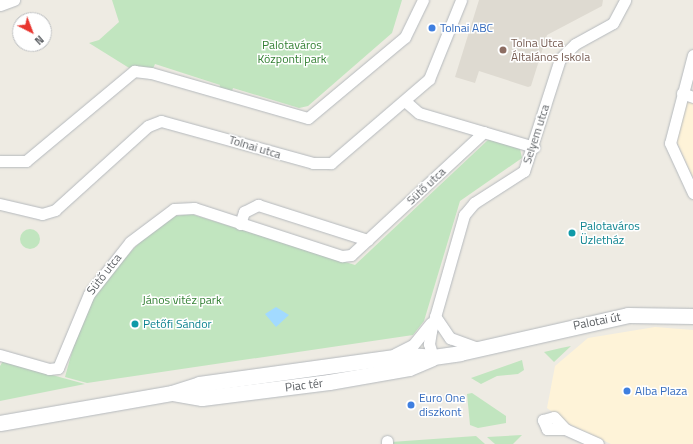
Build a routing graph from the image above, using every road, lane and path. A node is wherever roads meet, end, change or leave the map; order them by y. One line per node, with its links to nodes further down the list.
1 (14, 0): 5 (street)
2 (461, 0): 9 (street, Tolnai utca)
3 (625, 0): 11 (street, Selyem utca)
4 (421, 2): 12 (street)
5 (0, 5)
6 (693, 55): 7 (street)
7 (682, 93): 8 (street); 13 (street)
8 (693, 97)
9 (405, 101): 10 (street); 14 (street, Tolnai utca)
10 (484, 132): 11 (street); 16 (street, Sütő utca)
11 (534, 147): 17 (street, Selyem utca)
12 (0, 162)
13 (693, 193)
14 (0, 204)
15 (240, 224): 16 (street, Sütő utca); 16 (street); 21 (street, Sütő utca)
16 (368, 240)
17 (435, 316): 20 (street); 22 (street, Selyem utca); 23 (street, Selyem utca)
18 (693, 316): 19 (main road, Palotai út)
19 (502, 342): 20 (main road, Piac tér)
20 (479, 349): 22 (main road, Piac tér)
21 (0, 355)
22 (433, 357): 23 (main road, Piac tér); 24 (main road, Piac tér)
23 (386, 358): 24 (main road, Piac tér)
24 (172, 393): 25 (main road, Piac tér)
25 (0, 423)
26 (565, 428): 27 (street)
27 (598, 444)

